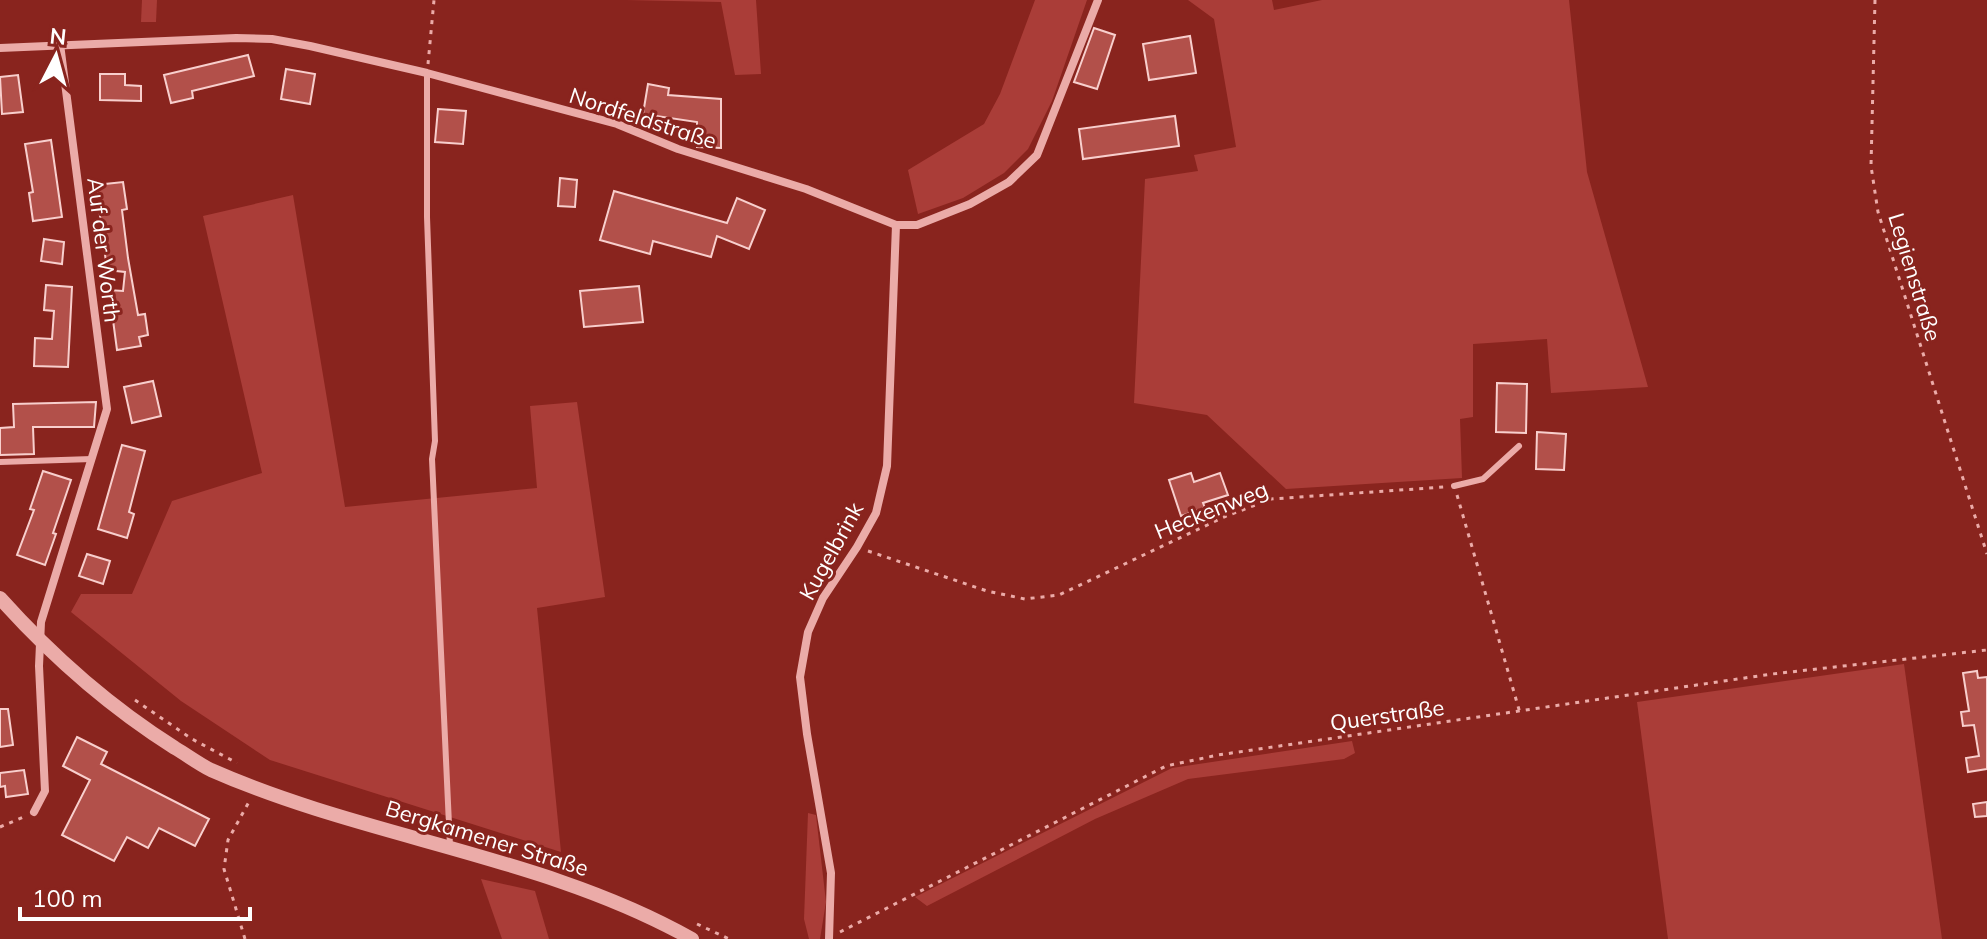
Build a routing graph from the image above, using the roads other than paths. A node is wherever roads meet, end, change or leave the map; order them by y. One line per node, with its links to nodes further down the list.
1 (1098, 0): 5 (street)
2 (60, 44): 3 (street, Nordfeldstraße); 4 (street, Nordfeldstraße); 7 (street, Auf der Worth)
3 (0, 48)
4 (427, 73): 5 (street, Nordfeldstraße); 13 (lane)
5 (896, 225): 14 (street, Kugelbrink)
6 (1519, 446): 9 (lane)
7 (92, 459): 8 (lane); 11 (street, Auf der Worth)
8 (0, 462)
9 (1454, 486)
10 (0, 598): 11 (street, Bergkamener Straße)
11 (41, 638): 12 (street, Auf der Worth); 13 (street, Bergkamener Straße)
12 (34, 812)
13 (450, 850): 15 (street, Bergkamener Straße)
14 (829, 938)
15 (692, 939)

